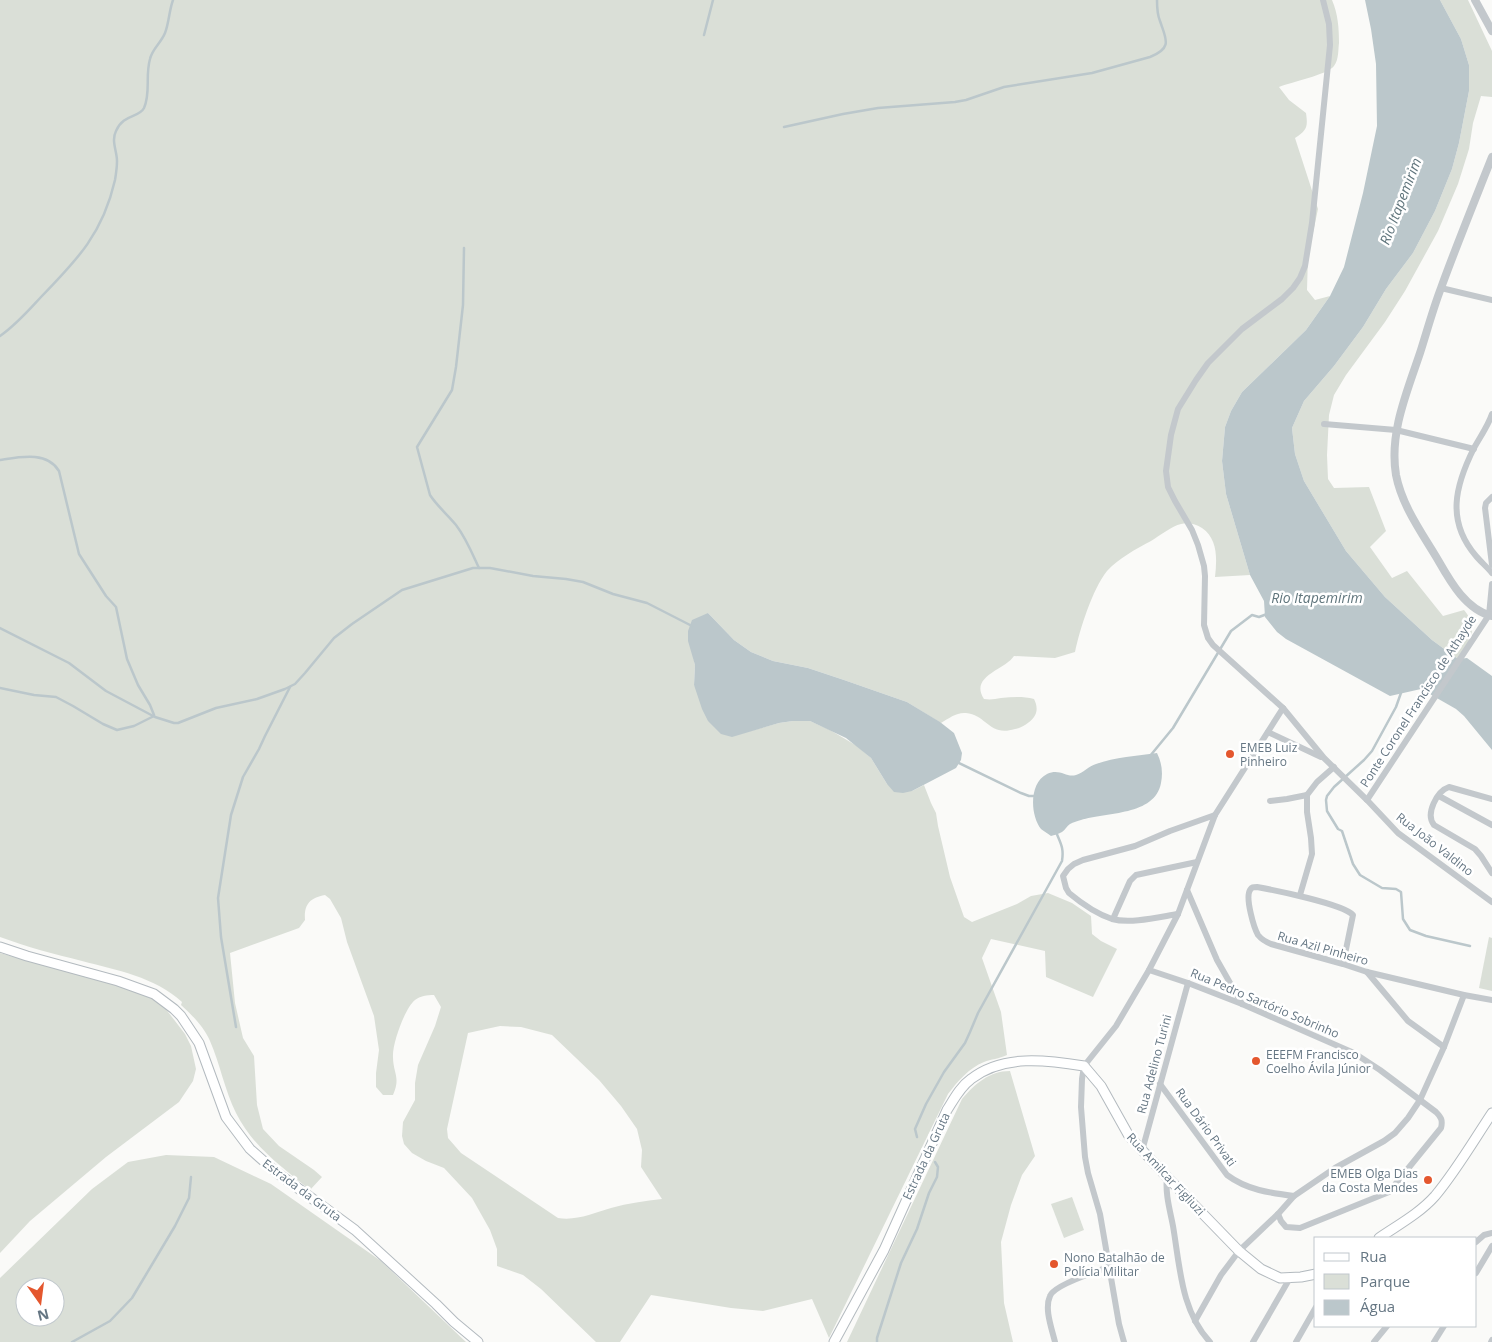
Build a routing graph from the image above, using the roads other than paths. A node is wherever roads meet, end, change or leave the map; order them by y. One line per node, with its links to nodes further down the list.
1 (1323, 0): 16 (street, Rua João Valdino)
2 (1475, 0): 3 (street)
3 (1492, 31)
4 (1492, 157): 5 (street)
5 (1441, 288): 6 (street); 9 (street)
6 (1492, 300)
7 (1492, 414): 10 (street)
8 (1324, 424): 9 (street)
9 (1396, 430): 10 (street); 15 (street)
10 (1474, 449): 13 (street)
11 (1492, 497): 12 (street)
12 (1492, 565)
13 (1492, 573)
14 (1492, 584): 15 (street)
15 (1490, 615): 23 (street, Ponte Coronel Francisco de Athayde)
16 (1283, 708): 17 (street); 18 (street, Rua João Valdino)
17 (1268, 732): 18 (street, Rua João Valdino); 25 (street)
18 (1324, 758): 19 (street, Rua João Valdino)
19 (1334, 767): 20 (street); 23 (street, Rua João Valdino)
20 (1306, 795): 24 (street); 30 (street)
21 (1439, 796): 22 (street); 26 (street); 28 (street)
22 (1492, 799)
23 (1367, 800): 31 (street, Rua João Valdino)
24 (1270, 801)
25 (1215, 815): 27 (street); 33 (street)
26 (1492, 825)
27 (1197, 862): 29 (street); 33 (street)
28 (1492, 873)
29 (1187, 890): 32 (street); 41 (street)
30 (1300, 896): 35 (street); 35 (street, Rua Azil Pinheiro)
31 (1492, 902)
32 (1178, 914): 33 (street); 36 (street)
33 (1113, 919)
34 (0, 947): 64 (main road, Estrada da Gruta)
35 (1342, 964): 37 (street, Rua Azil Pinheiro)
36 (1149, 970): 38 (street, Rua Pedro Sartório Sobrinho); 43 (street)
37 (1367, 972): 39 (street, Rua Azil Pinheiro); 42 (street)
38 (1188, 983): 41 (street, Rua Pedro Sartório Sobrinho); 44 (street, Rua Adelino Turini)
39 (1464, 995): 40 (street, Rua Azil Pinheiro); 42 (street)
40 (1492, 1000)
41 (1242, 1004): 45 (street, Rua Pedro Sartório Sobrinho)
42 (1444, 1047): 45 (street)
43 (1084, 1066): 47 (main road, Rua Amilcar Figliuzi); 56 (street); 65 (main road, Estrada da Gruta)
44 (1160, 1084): 47 (street, Rua Adelino Turini); 49 (street, Rua Dário Privati)
45 (1420, 1100): 49 (street); 50 (street, Rua Pedro Sartório Sobrinho)
46 (1492, 1113): 52 (main road)
47 (1142, 1151): 48 (main road, Rua Amilcar Figliuzi)
48 (1166, 1181): 55 (main road, Rua Amilcar Figliuzi); 61 (street)
49 (1294, 1196): 50 (street)
50 (1278, 1214): 55 (street)
51 (1492, 1233): 53 (street)
52 (1381, 1237)
53 (1477, 1241)
54 (1492, 1246): 57 (street)
55 (1239, 1252): 59 (main road, Rua Amilcar Figliuzi); 61 (street)
56 (1109, 1267): 66 (street); 67 (street)
57 (1477, 1271)
58 (1314, 1274): 59 (main road)
59 (1290, 1278): 69 (street)
60 (1314, 1310): 70 (street)
61 (1195, 1321): 68 (street)
62 (1386, 1327): 71 (street)
63 (1443, 1327): 72 (street)
64 (478, 1342)
65 (834, 1342)
66 (1055, 1342)
67 (1124, 1342)
68 (1210, 1342)
69 (1253, 1342)
70 (1296, 1342)
71 (1374, 1342)
72 (1434, 1342)

